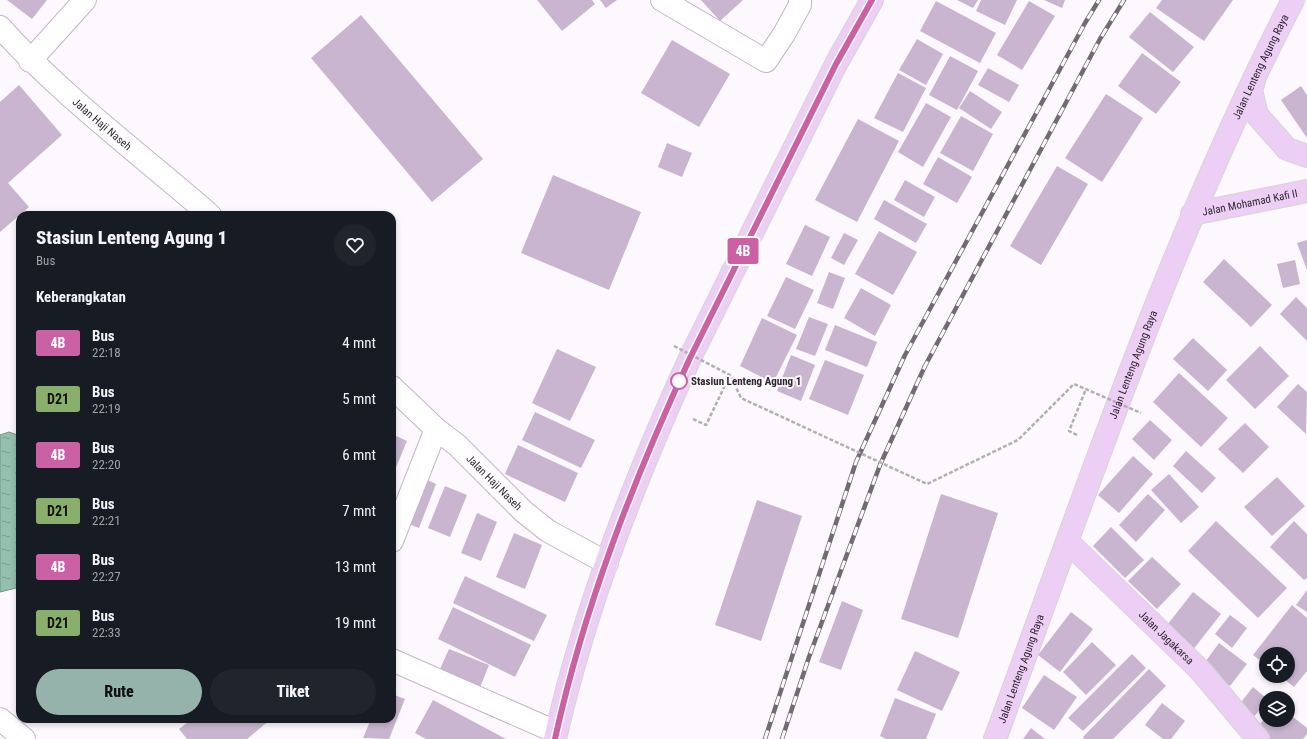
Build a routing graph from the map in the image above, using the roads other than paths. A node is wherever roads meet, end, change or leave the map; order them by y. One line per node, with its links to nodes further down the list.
1 (85, 0): 7 (street)
2 (662, 0): 3 (street)
3 (800, 0)
4 (1293, 0): 8 (main road, Jalan Lenteng Agung Raya)
5 (870, 1): 17 (main road)
6 (0, 27): 7 (street, Jalan Haji Naseh)
7 (30, 61): 11 (street, Jalan Haji Naseh)
8 (1256, 72): 9 (main road); 12 (main road, Jalan Lenteng Agung Raya)
9 (1307, 156)
10 (1307, 191): 12 (main road, Jalan Mohamad Kafi II)
11 (205, 211)
12 (1192, 214): 16 (main road, Jalan Lenteng Agung Raya)
13 (396, 391): 14 (street, Jalan Haji Naseh)
14 (436, 429): 15 (street); 17 (street, Jalan Haji Naseh)
15 (396, 531)
16 (1068, 542): 22 (main road, Jalan Lenteng Agung Raya); 23 (main road, Jalan Jagakarsa)
17 (607, 562): 20 (main road)
18 (396, 662): 20 (street)
19 (0, 719): 21 (street)
20 (556, 736)
21 (24, 739)
22 (995, 739)
23 (1258, 739)

